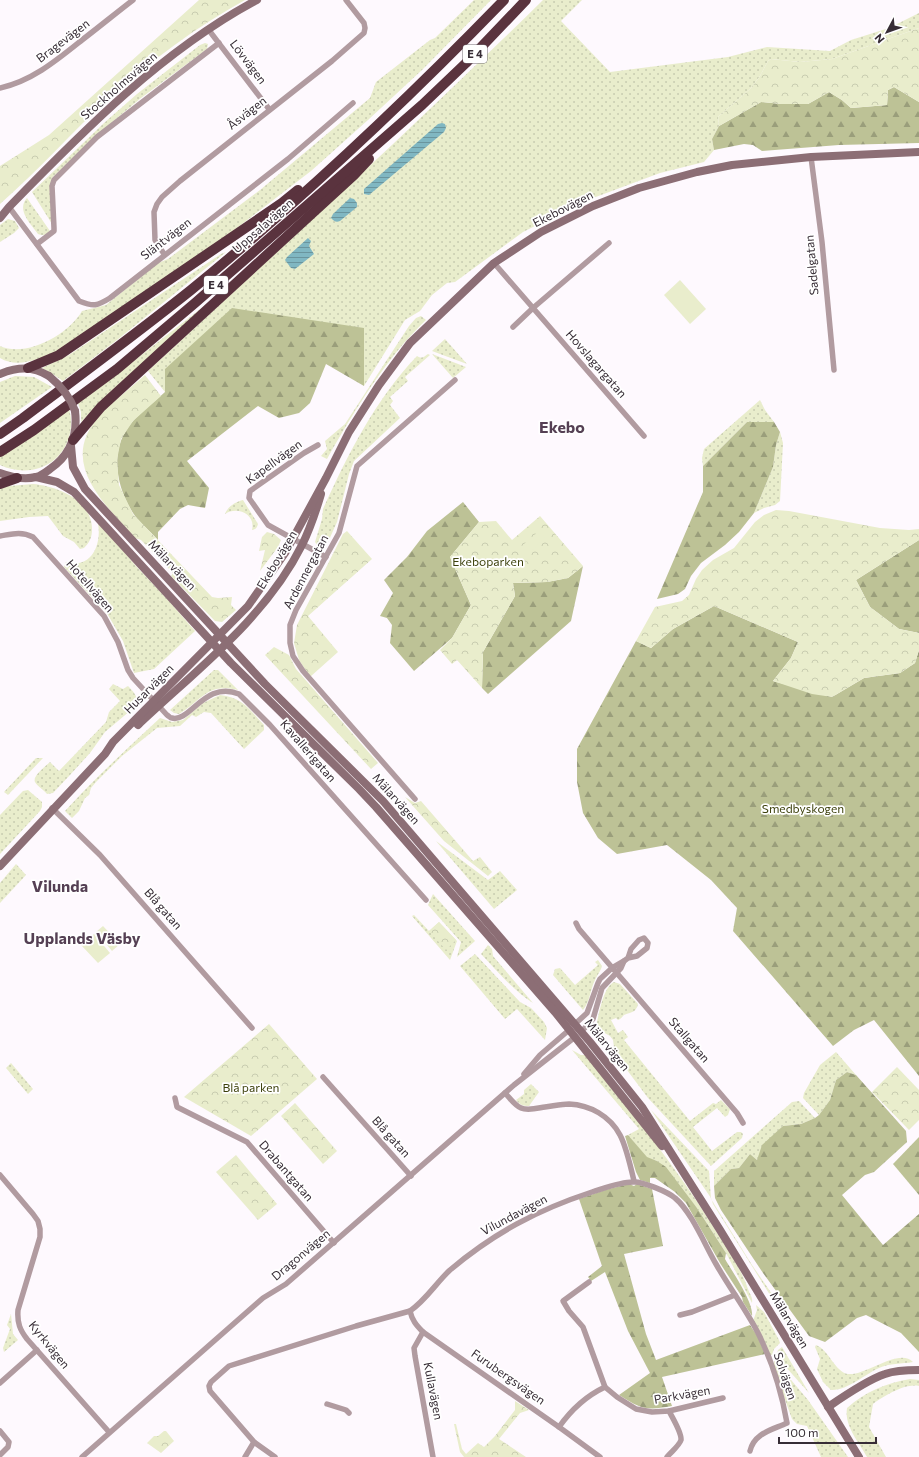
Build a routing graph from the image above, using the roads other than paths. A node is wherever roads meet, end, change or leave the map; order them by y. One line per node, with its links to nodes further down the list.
1 (133, 0): 8 (street, Bragevägen)
2 (257, 0): 6 (main road, Stockholmsvägen)
3 (346, 0): 11 (street, Åsvägen)
4 (504, 0): 12 (highway, Uppsalavägen / E 4)
5 (526, 0): 10 (highway, Uppsalavägen / E 4)
6 (208, 29): 7 (street, Lövvägen); 15 (main road, Stockholmsvägen)
7 (219, 43): 11 (street, Lövvägen); 19 (street, Stockholmsvägen)
8 (0, 88)
9 (354, 103): 20 (street, Släntvägen)
10 (422, 105): 32 (highway); 34 (highway, Uppsalavägen / E 4)
11 (269, 110): 20 (street, Åsvägen)
12 (367, 135): 25 (highway); 30 (highway, Uppsalavägen / E 4)
13 (919, 152): 14 (main road, Ekebovägen)
14 (811, 157): 21 (main road, Ekebovägen); 27 (street, Sadelgatan)
15 (9, 207): 16 (main road, Stockholmsvägen); 17 (main road, Stockholmsvägen); 19 (street, Släntvägen)
16 (0, 212)
17 (0, 218)
18 (609, 243): 22 (street)
19 (37, 244): 20 (street, Släntvägen)
20 (164, 254)
21 (494, 263): 22 (street, Hovslagargatan); 38 (main road, Ekebovägen)
22 (533, 308): 23 (street); 31 (street, Hovslagargatan)
23 (513, 327)
24 (0, 366): 26 (main road)
25 (28, 368): 26 (main road); 32 (main road, Mälarvägen, bridge)
26 (17, 369): 28 (main road)
27 (834, 370)
28 (0, 374)
29 (455, 380): 43 (street, Ardennergatan)
30 (0, 434)
31 (644, 436)
32 (72, 443): 36 (main road); 44 (main road, Mälarvägen)
33 (318, 445): 41 (street, Kapellvägen)
34 (0, 452)
35 (0, 473): 37 (main road)
36 (36, 477): 37 (main road); 45 (main road, Mälarvägen)
37 (18, 478): 39 (highway)
38 (326, 478): 41 (main road, Ekebovägen); 42 (main road, Ekebovägen)
39 (0, 484)
40 (0, 536): 48 (street, Hotellvägen)
41 (293, 539): 42 (street, Kapellvägen); 44 (main road, Ekebovägen)
42 (303, 544): 43 (street, Kapellvägen); 46 (main road, Ekebovägen)
43 (326, 557): 49 (street, Ardennergatan)
44 (219, 634): 45 (main road, Ekebovägen); 46 (main road, Mälarvägen)
45 (211, 642): 47 (main road, Mälarvägen); 48 (main road, Husarvägen)
46 (227, 643): 47 (main road, Ekebovägen); 56 (main road, Mälarvägen)
47 (219, 650): 48 (main road, Husarvägen); 56 (main road, Mälarvägen)
48 (156, 704): 50 (main road, Husarvägen); 52 (street, Kavallerigatan)
49 (415, 799)
50 (52, 808): 51 (main road, Husarvägen); 57 (street, Blå gatan)
51 (0, 866)
52 (426, 900)
53 (576, 923): 54 (street, Stallgatan)
54 (612, 968): 55 (street, Stallgatan); 55 (street); 56 (street)
55 (616, 973): 58 (street); 63 (street, Stallgatan)
56 (572, 1027): 58 (main road, Mälarvägen); 60 (street, Dragonvägen)
57 (252, 1028)
58 (578, 1034): 60 (street, Dragonvägen); 79 (main road, Mälarvägen)
59 (323, 1077): 65 (street, Blå gatan)
60 (514, 1085): 61 (street, Dragonvägen)
61 (505, 1093): 65 (street, Dragonvägen); 66 (street)
62 (175, 1098): 67 (street, Drabantgatan)
63 (743, 1123)
64 (0, 1175): 73 (street, Kyrkvägen)
65 (411, 1176): 67 (street, Dragonvägen)
66 (634, 1182): 69 (street, Solvägen); 70 (street, Vilundavägen)
67 (334, 1243): 84 (street, Dragonvägen)
68 (590, 1282): 76 (street)
69 (735, 1295): 71 (street); 86 (street, Solvägen)
70 (410, 1311): 72 (street, Furubergsvägen); 85 (street, Vilundavägen)
71 (680, 1315)
72 (423, 1332): 82 (street, Furubergsvägen); 91 (street, Kullavägen)
73 (37, 1350): 75 (street); 84 (street, Kyrkvägen)
74 (919, 1370): 79 (main road)
75 (0, 1383)
76 (605, 1387): 80 (street, Parkvägen); 82 (street)
77 (723, 1398): 80 (street, Parkvägen)
78 (327, 1404): 81 (street)
79 (828, 1407): 94 (main road, Mälarvägen)
80 (668, 1410): 93 (street)
81 (349, 1413)
82 (559, 1427): 92 (street, Furubergsvägen)
83 (0, 1431): 87 (street)
84 (109, 1432): 88 (street, Dragonvägen)
85 (254, 1442): 89 (street); 90 (street)
86 (750, 1451)
87 (0, 1455)
88 (82, 1457)
89 (245, 1457)
90 (275, 1457)
91 (434, 1457)
92 (600, 1457)
93 (667, 1457)
94 (859, 1457)

